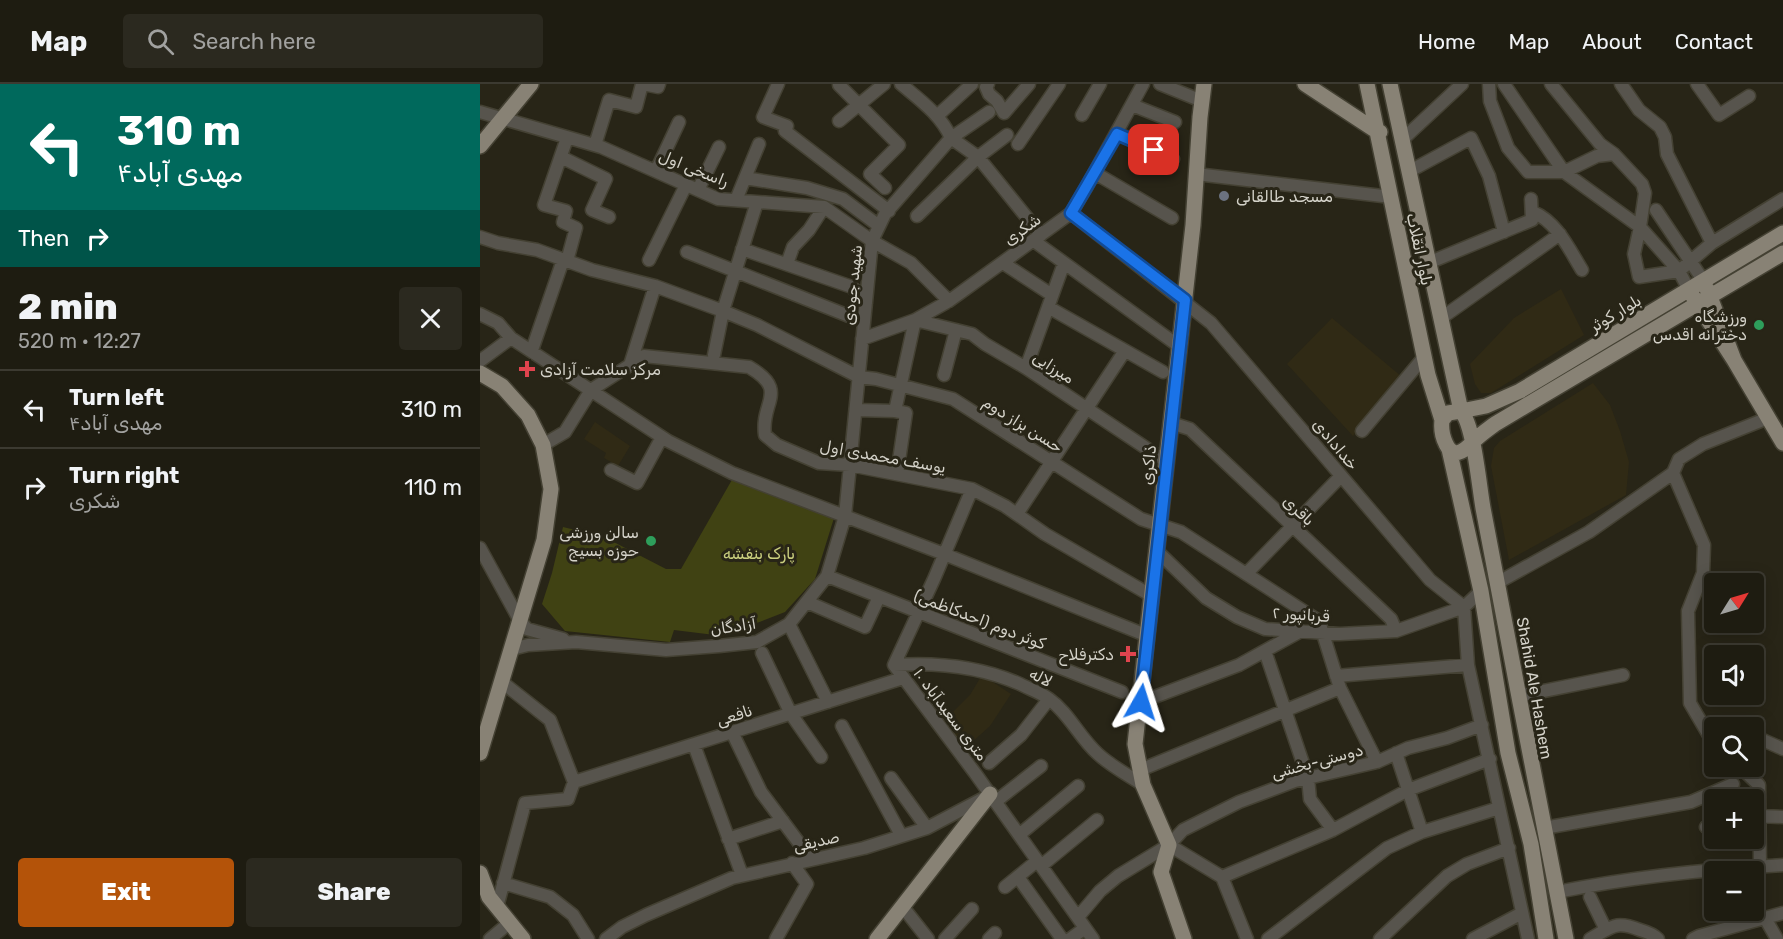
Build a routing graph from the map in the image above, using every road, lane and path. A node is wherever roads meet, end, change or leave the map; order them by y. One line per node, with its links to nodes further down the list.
1 (531, 84): 33 (main road)
2 (643, 84): 3 (street); 45 (street)
3 (659, 84)
4 (778, 84): 68 (street)
5 (884, 84): 27 (street)
6 (901, 84): 32 (street)
7 (972, 84): 32 (street)
8 (988, 84): 9 (street)
9 (1029, 84)
10 (1059, 84): 44 (street)
11 (1100, 84): 31 (street)
12 (1143, 84): 28 (street, شکری)
13 (1160, 84): 26 (street)
14 (1204, 84): 26 (main road, ذاکری)
15 (1305, 84): 37 (main road)
16 (1367, 84): 37 (main road, بلوار انقلاب)
17 (1390, 84): 40 (main road, بلوار انقلاب)
18 (1462, 84): 40 (street)
19 (1489, 84): 54 (street)
20 (1504, 84): 54 (street)
21 (1551, 84): 48 (street)
22 (1621, 84): 82 (street)
23 (1697, 84): 25 (street)
24 (839, 85): 27 (street)
25 (1749, 96)
26 (1202, 101): 56 (main road, ذاکری)
27 (859, 105): 34 (street); 59 (street)
28 (1132, 105): 36 (street); 38 (street, شکری)
29 (480, 112): 33 (street, راسخی اول)
30 (990, 112): 42 (street, شهید جودی)
31 (1082, 115)
32 (937, 116): 42 (street)
33 (502, 118): 41 (street, راسخی اول); 46 (main road)
34 (839, 121)
35 (680, 122): 52 (street)
36 (1175, 122)
37 (1378, 132): 40 (main road); 61 (main road, بلوار انقلاب)
38 (1117, 134): 51 (street); 55 (street, شکری)
39 (1007, 135): 50 (street)
40 (1401, 135): 53 (main road, بلوار انقلاب)
41 (567, 138): 45 (street, راسخی اول); 49 (street)
42 (951, 138): 50 (street); 68 (street, شهید جودی)
43 (759, 144): 57 (street)
44 (1018, 144)
45 (595, 145): 52 (street, راسخی اول)
46 (480, 146)
47 (719, 147): 60 (street)
48 (1614, 153): 54 (street); 75 (street)
49 (561, 157): 72 (street); 87 (street)
50 (978, 157): 71 (street); 80 (street)
51 (1173, 159)
52 (656, 171): 58 (street, راسخی اول)
53 (1408, 171): 76 (street); 91 (main road, بلوار انقلاب)
54 (1564, 172): 75 (street)
55 (1095, 173): 70 (street, شکری); 73 (street)
56 (1196, 174): 61 (street); 100 (main road, ذاکری)
57 (745, 178): 64 (street); 74 (street)
58 (686, 185): 60 (street, راسخی اول); 86 (street)
59 (885, 188)
60 (698, 190): 64 (street, راسخی اول)
61 (1391, 197): 117 (main road, بلوار انقلاب)
62 (1531, 199): 69 (street)
63 (1783, 199): 82 (street)
64 (736, 200): 65 (street, راسخی اول)
65 (757, 202): 66 (street, راسخی اول); 83 (street)
66 (824, 207): 81 (street); 92 (street)
67 (1656, 210): 89 (street)
68 (889, 211): 74 (street, شهید جودی)
69 (1533, 212): 76 (street); 78 (street)
70 (1071, 213): 80 (street, شکری); 100 (street, خدادادی)
71 (917, 216)
72 (609, 217)
73 (1172, 218)
74 (879, 226): 81 (street, شهید جودی)
75 (1640, 227): 95 (street); 95 (street)
76 (1504, 232): 91 (street)
77 (1783, 233): 96 (main road, بلوار کوثر)
78 (1560, 234): 94 (street); 107 (street)
79 (480, 237): 87 (street, حسن بزاز دوم)
80 (1037, 238): 88 (street, شکری); 90 (street)
81 (872, 241): 101 (street); 103 (street, شهید جودی)
82 (1712, 243): 89 (street)
83 (742, 249): 92 (street); 93 (street)
84 (687, 252): 93 (street)
85 (1783, 253): 99 (main road, بلوار کوثر)
86 (649, 260)
87 (565, 261): 97 (street, حسن بزاز دوم); 114 (street)
88 (1003, 262): 101 (street, شکری); 102 (street)
89 (1691, 262): 95 (street); 96 (street)
90 (1064, 263): 102 (street); 113 (street)
91 (1428, 263): 107 (main road, بلوار انقلاب)
92 (787, 264): 103 (street)
93 (736, 270): 105 (street); 109 (street)
94 (1582, 270)
95 (1679, 271): 98 (street)
96 (1703, 280): 98 (main road, بلوار کوثر); 99 (main road)
97 (655, 286): 105 (street, حسن بزاز دوم); 120 (street)
98 (1689, 290): 104 (main road); 128 (main road, بلوار کوثر)
99 (1710, 296): 104 (main road, بلوار کوثر); 118 (main road)
100 (1185, 300): 113 (main road, ذاکری); 150 (street, خدادادی)
101 (949, 301): 108 (street, شکری)
102 (1050, 301): 115 (street); 121 (street)
103 (866, 303): 109 (street, شهید جودی)
104 (1697, 304): 118 (main road); 128 (main road, بلوار کوثر)
105 (723, 311): 116 (street); 127 (street, حسن بزاز دوم)
106 (480, 314): 111 (street)
107 (1440, 319): 122 (main road, بلوار انقلاب)
108 (915, 320): 110 (street, میرزایی); 112 (street, شکری); 129 (street)
109 (864, 322): 112 (street, شهید جودی)
110 (956, 330): 121 (street, میرزایی); 125 (street)
111 (511, 338): 114 (street); 119 (street)
112 (862, 339): 127 (street, شهید جودی)
113 (1180, 347): 137 (main road, ذاکری)
114 (532, 350): 130 (street)
115 (1124, 352): 123 (street); 131 (street)
116 (714, 355)
117 (1425, 357): 126 (main road, بلوار انقلاب); 138 (street)
118 (1734, 360): 135 (main road)
119 (480, 361)
120 (630, 365): 130 (street, یوسف محمدی اول); 146 (street, یوسف محمدی اول)
121 (1026, 368): 131 (street, میرزایی)
122 (1451, 370): 126 (main road); 134 (main road, بلوار انقلاب)
123 (1163, 372)
124 (480, 373): 142 (main road)
125 (944, 375)
126 (1428, 375): 136 (main road, بلوار انقلاب)
127 (859, 377): 129 (street, حسن بزاز دوم); 132 (street, شهید جودی)
128 (1560, 377): 134 (main road, بلوار کوثر); 140 (main road, بلوار کوثر)
129 (901, 386): 133 (street); 144 (street, حسن بزاز دوم)
130 (591, 390): 139 (street); 142 (street, یوسف محمدی اول)
131 (1086, 408): 144 (street); 145 (street, میرزایی)
132 (856, 410): 133 (street); 146 (street, شهید جودی)
133 (896, 411): 149 (street)
134 (1461, 411): 136 (main road); 140 (main road)
135 (1768, 418): 141 (main road); 148 (street)
136 (1442, 420): 143 (main road)
137 (1171, 423): 145 (main road, ذاکری); 155 (street, باقری)
138 (1362, 431)
139 (662, 437): 147 (street); 153 (street)
140 (1472, 443): 143 (main road); 161 (main road, Shahid Ale Hashem)
141 (1783, 443)
142 (543, 445): 168 (main road)
143 (1449, 449): 162 (main road)
144 (1052, 461): 152 (street); 154 (street, حسن بزاز دوم)
145 (1167, 462): 154 (main road, ذاکری)
146 (850, 465): 149 (street, یوسف محمدی اول); 153 (street, آزادگان)
147 (611, 470)
148 (1673, 473): 161 (street); 192 (street)
149 (897, 474): 151 (street, یوسف محمدی اول)
150 (1341, 476): 155 (street); 166 (street, خدادادی)
151 (972, 489): 152 (street, یوسف محمدی اول); 158 (street, ۱۰ متری سعیدآباد)
152 (1017, 514): 163 (street, یوسف محمدی اول)
153 (845, 516): 158 (street); 160 (street, آزادگان)
154 (1160, 525): 157 (main road, ذاکری); 159 (street, حسن بزاز دوم)
155 (1293, 526): 159 (street); 172 (street, باقری)
156 (480, 548): 168 (street)
157 (1157, 551): 163 (main road, ذاکری); 170 (street, قربانپور ۲)
158 (944, 554): 167 (street, ۱۰ متری سعیدآباد); 173 (street)
159 (1247, 573): 171 (street, حسن بزاز دوم)
160 (827, 576): 164 (street, کوثر دوم (احدکاظمی)); 165 (street, آزادگان)
161 (1497, 583): 185 (main road, Shahid Ale Hashem)
162 (1481, 591): 166 (street); 270 (main road)
163 (1152, 596): 173 (main road, ذاکری)
164 (879, 597): 165 (street); 167 (street, کوثر دوم (احدکاظمی))
165 (807, 602): 169 (street, آزادگان)
166 (1464, 607): 172 (street, قربانپور ۲); 179 (street)
167 (918, 613): 178 (street, ۱۰ متری سعیدآباد); 184 (street, کوثر دوم (احدکاظمی))
168 (520, 621): 174 (street); 175 (main road)
169 (789, 624): 174 (street, آزادگان); 187 (street)
170 (1302, 630): 171 (street, قربانپور ۲); 176 (street)
171 (1323, 631): 172 (street, قربانپور ۲); 183 (street)
172 (1396, 631)
173 (1148, 636): 188 (main road, ذاکری)
174 (576, 642): 175 (street)
175 (512, 649): 182 (main road)
176 (1264, 651): 188 (street); 189 (street)
177 (762, 652): 190 (street)
178 (894, 665): 181 (street, ۱۰ متری سعیدآباد); 186 (street, لاله)
179 (1468, 665): 183 (street); 193 (street)
180 (1623, 675): 185 (street)
181 (903, 678): 187 (street, نافعی); 215 (street, ۱۰ متری سعیدآباد)
182 (502, 682): 191 (main road); 210 (street)
183 (1338, 682): 189 (street); 203 (street)
184 (1122, 692)
185 (1519, 696): 222 (main road, Shahid Ale Hashem)
186 (1049, 699): 204 (street); 206 (street, لاله)
187 (828, 702): 190 (street, نافعی)
188 (1141, 702): 206 (main road, ذاکری)
189 (1285, 710): 206 (street); 209 (street)
190 (791, 714): 195 (street, نافعی); 201 (street)
191 (485, 720): 199 (main road)
192 (1704, 723)
193 (1482, 725): 200 (street, دوستی-بخشی); 202 (street)
194 (842, 726): 225 (street)
195 (732, 732): 197 (street, نافعی); 220 (street)
196 (1764, 741): 198 (street)
197 (694, 745): 210 (street, نافعی); 227 (street)
198 (1783, 749)
199 (480, 753)
200 (1396, 753): 203 (street, دوستی-بخشی); 214 (street)
201 (821, 757)
202 (1490, 759): 214 (street); 216 (street)
203 (1377, 762): 209 (street, دوستی-بخشی)
204 (988, 763)
205 (1041, 766): 215 (street, صدیقی)
206 (1142, 777): 228 (main road, ذاکری)
207 (1751, 777): 213 (street)
208 (891, 778): 221 (street)
209 (1308, 778): 223 (street); 228 (street, دوستی-بخشی)
210 (574, 782): 240 (street)
211 (1733, 784): 222 (street)
212 (1078, 786): 226 (street)
213 (1760, 789)
214 (1408, 790): 223 (street); 224 (street)
215 (993, 798): 221 (street, صدیقی); 226 (street, ۱۰ متری سعیدآباد); 244 (main road)
216 (1499, 808): 224 (street); 229 (street)
217 (1764, 813): 218 (street)
218 (1783, 817)
219 (1097, 820): 232 (street)
220 (783, 821): 227 (street); 230 (street)
221 (927, 828): 225 (street, صدیقی)
222 (1544, 828): 242 (main road, Shahid Ale Hashem)
223 (1333, 830): 239 (street)
224 (1422, 832): 266 (street)
225 (902, 835): 230 (street, صدیقی)
226 (1018, 835): 232 (street, ۱۰ متری سعیدآباد)
227 (728, 839): 237 (street)
228 (1169, 845): 239 (street); 250 (street, دوستی-بخشی); 264 (main road)
229 (1509, 848): 248 (street); 267 (street)
230 (811, 859): 231 (street, صدیقی)
231 (792, 863): 237 (street, صدیقی); 257 (street)
232 (1039, 863): 238 (street); 250 (street, ۱۰ متری سعیدآباد)
233 (1783, 865): 234 (street)
234 (1764, 866)
235 (1704, 872): 242 (street)
236 (480, 873): 245 (main road)
237 (742, 875): 256 (street, صدیقی)
238 (1018, 877): 241 (street); 261 (street)
239 (1222, 877): 265 (street)
240 (503, 883): 245 (street); 255 (street)
241 (1005, 887)
242 (1557, 892): 271 (main road, Shahid Ale Hashem)
243 (1590, 897): 252 (street)
244 (902, 906): 258 (main road); 259 (street)
245 (496, 907): 251 (main road)
246 (972, 909): 260 (street)
247 (1783, 912): 249 (street)
248 (1522, 913): 268 (street); 269 (street)
249 (1765, 918): 274 (street); 275 (street)
250 (1081, 922): 262 (street, دوستی-بخشی); 263 (street, ۱۰ متری سعیدآباد)
251 (509, 923): 253 (street); 254 (main road)
252 (1606, 930): 272 (street); 273 (street)
253 (490, 939)
254 (523, 939)
255 (588, 939)
256 (606, 939)
257 (776, 939)
258 (877, 939)
259 (928, 939)
260 (945, 939)
261 (1062, 939)
262 (1070, 939)
263 (1093, 939)
264 (1184, 939)
265 (1247, 939)
266 (1268, 939)
267 (1380, 939)
268 (1473, 939)
269 (1528, 939)
270 (1546, 939)
271 (1566, 939)
272 (1590, 939)
273 (1658, 939)
274 (1694, 939)
275 (1777, 939)

